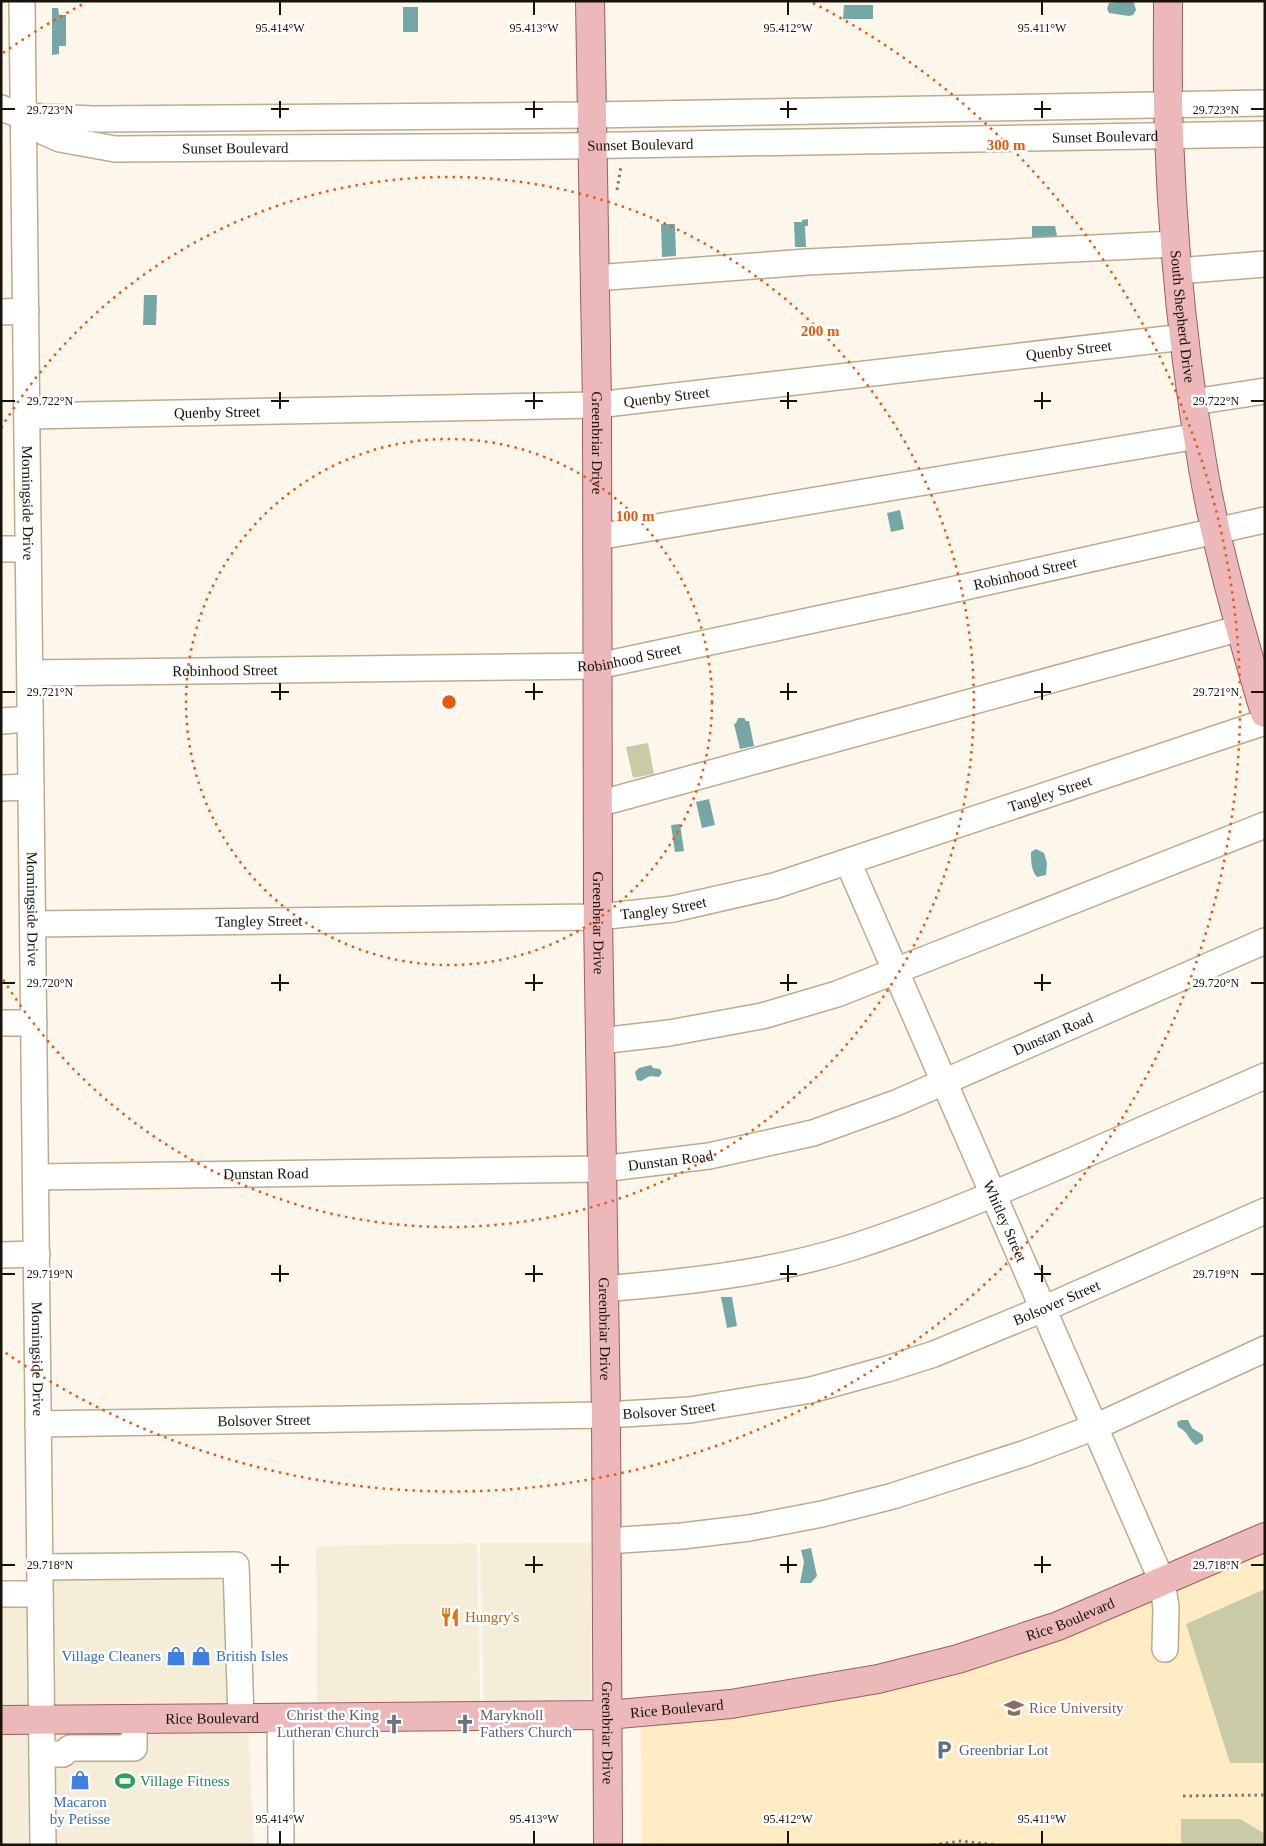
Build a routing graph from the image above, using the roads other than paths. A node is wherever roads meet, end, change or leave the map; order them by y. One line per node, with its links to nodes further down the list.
1 (22, 1): 6 (street, Morningside Drive)
2 (590, 1): 7 (main road, Greenbriar Drive)
3 (1168, 1): 5 (main road, South Shepherd Drive)
4 (1265, 103): 5 (street, Sunset Boulevard)
5 (1169, 104): 7 (street, Sunset Boulevard); 9 (main road, South Shepherd Drive)
6 (12, 112): 7 (street, Sunset Boulevard); 10 (street, Sunset Boulevard); 16 (street, Morningside Drive)
7 (591, 115): 10 (main road, Greenbriar Drive)
8 (1265, 134): 9 (street, Sunset Boulevard)
9 (1169, 136): 10 (street, Sunset Boulevard); 11 (main road, South Shepherd Drive)
10 (593, 146): 14 (main road, Greenbriar Drive)
11 (1175, 244): 13 (main road, South Shepherd Drive); 14 (street)
12 (1265, 264): 13 (street)
13 (1177, 271): 17 (main road, South Shepherd Drive)
14 (595, 278): 20 (main road, Greenbriar Drive)
15 (1, 312): 16 (street)
16 (26, 312): 21 (street, Morningside Drive)
17 (1184, 337): 19 (main road, South Shepherd Drive); 20 (street, Quenby Street)
18 (1265, 391): 19 (street)
19 (1193, 402): 22 (main road, South Shepherd Drive)
20 (597, 405): 21 (street, Quenby Street); 25 (main road, Greenbriar Drive)
21 (27, 416): 27 (street, Morningside Drive)
22 (1198, 436): 24 (main road, South Shepherd Drive); 25 (street)
23 (1265, 520): 24 (street, Robinhood Street)
24 (1216, 531): 28 (main road, South Shepherd Drive); 30 (street, Robinhood Street)
25 (597, 537): 30 (main road, Greenbriar Drive)
26 (1, 549): 27 (street)
27 (28, 549): 31 (street, Morningside Drive)
28 (1241, 628): 29 (main road, South Shepherd Drive); 38 (street)
29 (1257, 657): 32 (main road, South Shepherd Drive)
30 (598, 666): 31 (street, Robinhood Street); 38 (main road, Greenbriar Drive)
31 (30, 673): 33 (street, Morningside Drive)
32 (1265, 713)
33 (30, 719): 34 (street); 36 (street, Morningside Drive)
34 (1, 720)
35 (1265, 722): 40 (street, Tangley Street)
36 (31, 787): 37 (street); 42 (street, Morningside Drive)
37 (1, 788)
38 (598, 804): 41 (main road, Greenbriar Drive)
39 (1265, 825): 44 (street)
40 (848, 862): 41 (street, Tangley Street); 44 (street, Whitley Street)
41 (598, 917): 42 (street, Tangley Street); 47 (main road, Greenbriar Drive)
42 (33, 924): 46 (street, Morningside Drive)
43 (1265, 941): 49 (street, Dunstan Road)
44 (896, 972): 47 (street); 49 (street, Whitley Street)
45 (1, 1023): 46 (street)
46 (34, 1023): 51 (street, Morningside Drive)
47 (600, 1041): 50 (main road, Greenbriar Drive)
48 (1265, 1076): 52 (street)
49 (944, 1081): 50 (street, Dunstan Road); 52 (street, Whitley Street)
50 (601, 1169): 51 (street, Dunstan Road); 56 (main road, Greenbriar Drive)
51 (36, 1177): 54 (street, Morningside Drive)
52 (993, 1194): 56 (street); 57 (street, Whitley Street)
53 (1265, 1211): 57 (street, Bolsover Street)
54 (36, 1254): 55 (street); 60 (street, Morningside Drive)
55 (1, 1255)
56 (603, 1289): 59 (main road, Greenbriar Drive)
57 (1043, 1309): 59 (street, Bolsover Street); 61 (street, Whitley Street)
58 (1265, 1349): 61 (street)
59 (606, 1414): 60 (street, Bolsover Street); 63 (main road, Greenbriar Drive)
60 (38, 1424): 64 (street, Morningside Drive)
61 (1095, 1427): 63 (street); 65 (street, Whitley Street)
62 (1265, 1537): 65 (main road, Rice Boulevard)
63 (606, 1541): 69 (main road, Greenbriar Drive)
64 (40, 1567): 67 (street, Morningside Drive); 70 (street)
65 (1162, 1581): 68 (street, Whitley Street); 69 (main road, Rice Boulevard)
66 (1, 1594): 67 (street)
67 (40, 1594): 74 (street, Morningside Drive)
68 (1165, 1649)
69 (607, 1715): 71 (main road, Rice Boulevard); 78 (main road, Greenbriar Drive)
70 (241, 1718): 71 (main road, Rice Boulevard); 72 (main road, Rice Boulevard)
71 (280, 1718): 77 (street)
72 (134, 1719): 74 (main road, Rice Boulevard); 75 (street)
73 (1, 1720): 74 (main road, Rice Boulevard)
74 (42, 1720): 75 (street, Morningside Drive)
75 (42, 1754): 76 (street, Morningside Drive)
76 (43, 1845)
77 (281, 1845)
78 (608, 1845)

